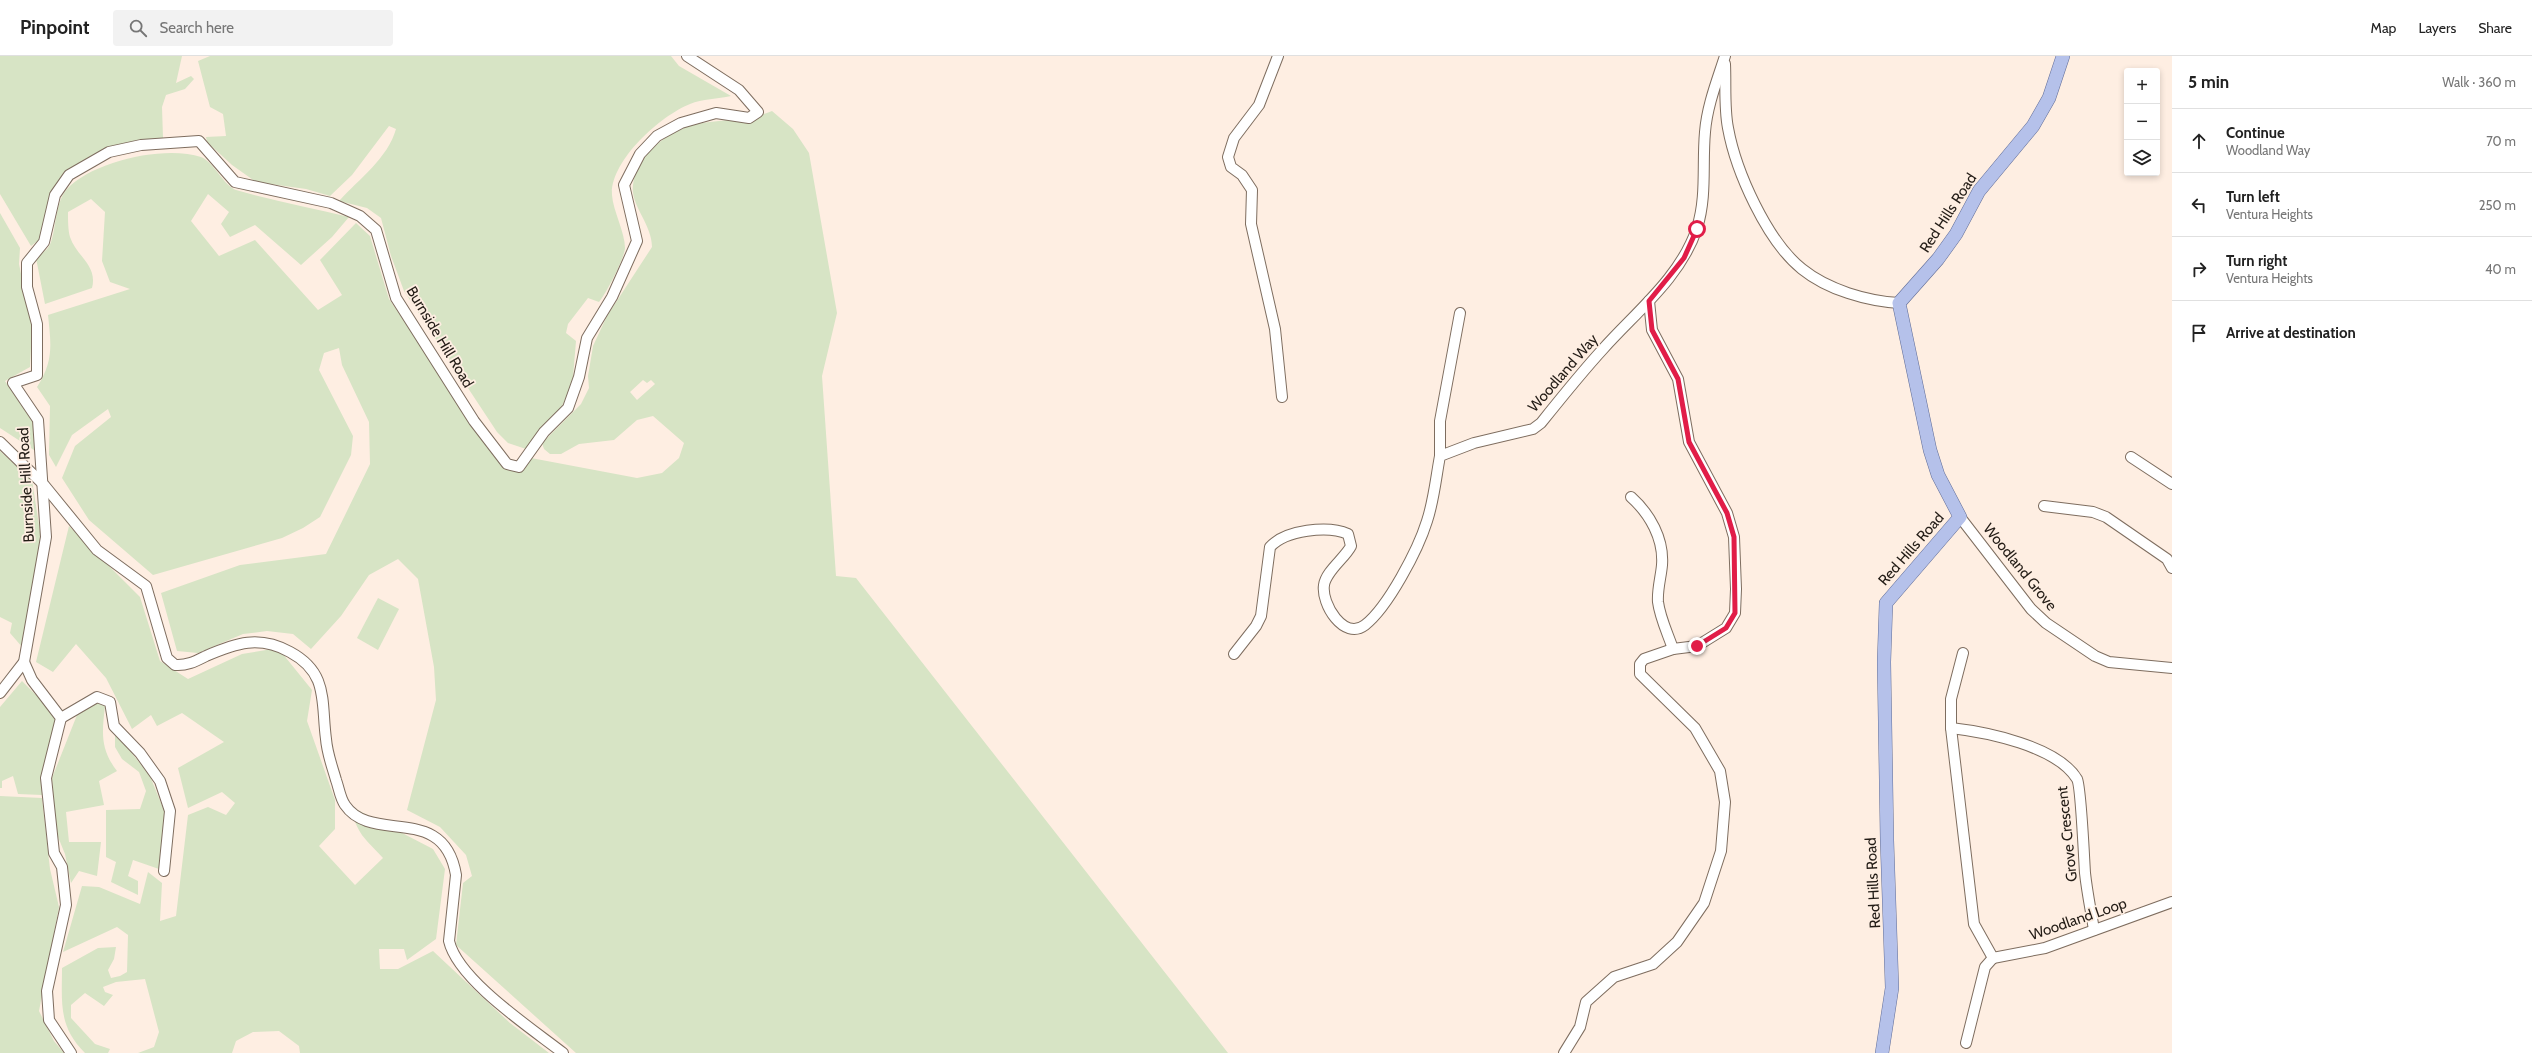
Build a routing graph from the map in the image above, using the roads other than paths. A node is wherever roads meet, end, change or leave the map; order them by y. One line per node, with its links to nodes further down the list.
1 (687, 56): 13 (street, Burnside Hill Road)
2 (1278, 56): 8 (street)
3 (1725, 56): 5 (street, Woodland Way); 6 (street)
4 (2063, 56): 6 (main road, Red Hills Road)
5 (1649, 301): 10 (street, Woodland Way); 18 (street)
6 (1899, 303): 16 (main road, Red Hills Road)
7 (1460, 313): 10 (street)
8 (1282, 397)
9 (0, 442): 13 (street)
10 (1440, 456): 20 (street)
11 (2131, 457): 12 (street)
12 (2172, 484)
13 (44, 485): 21 (street, Burnside Hill Road); 32 (street)
14 (1631, 497): 18 (street)
15 (2044, 506): 17 (street)
16 (1960, 517): 22 (street, Woodland Grove); 34 (main road, Red Hills Road)
17 (2172, 568)
18 (1673, 649): 33 (street)
19 (1962, 653): 25 (street)
20 (1234, 654)
21 (24, 662): 23 (street); 24 (street)
22 (2172, 668)
23 (0, 693)
24 (61, 718): 26 (street); 31 (street)
25 (1951, 728): 28 (street, Grove Crescent); 29 (street)
26 (164, 872)
27 (2172, 902): 28 (street, Woodland Loop)
28 (2094, 930): 29 (street, Woodland Loop)
29 (1993, 958): 30 (street)
30 (1966, 1043)
31 (71, 1053)
32 (563, 1053)
33 (1564, 1053)
34 (1882, 1053)

